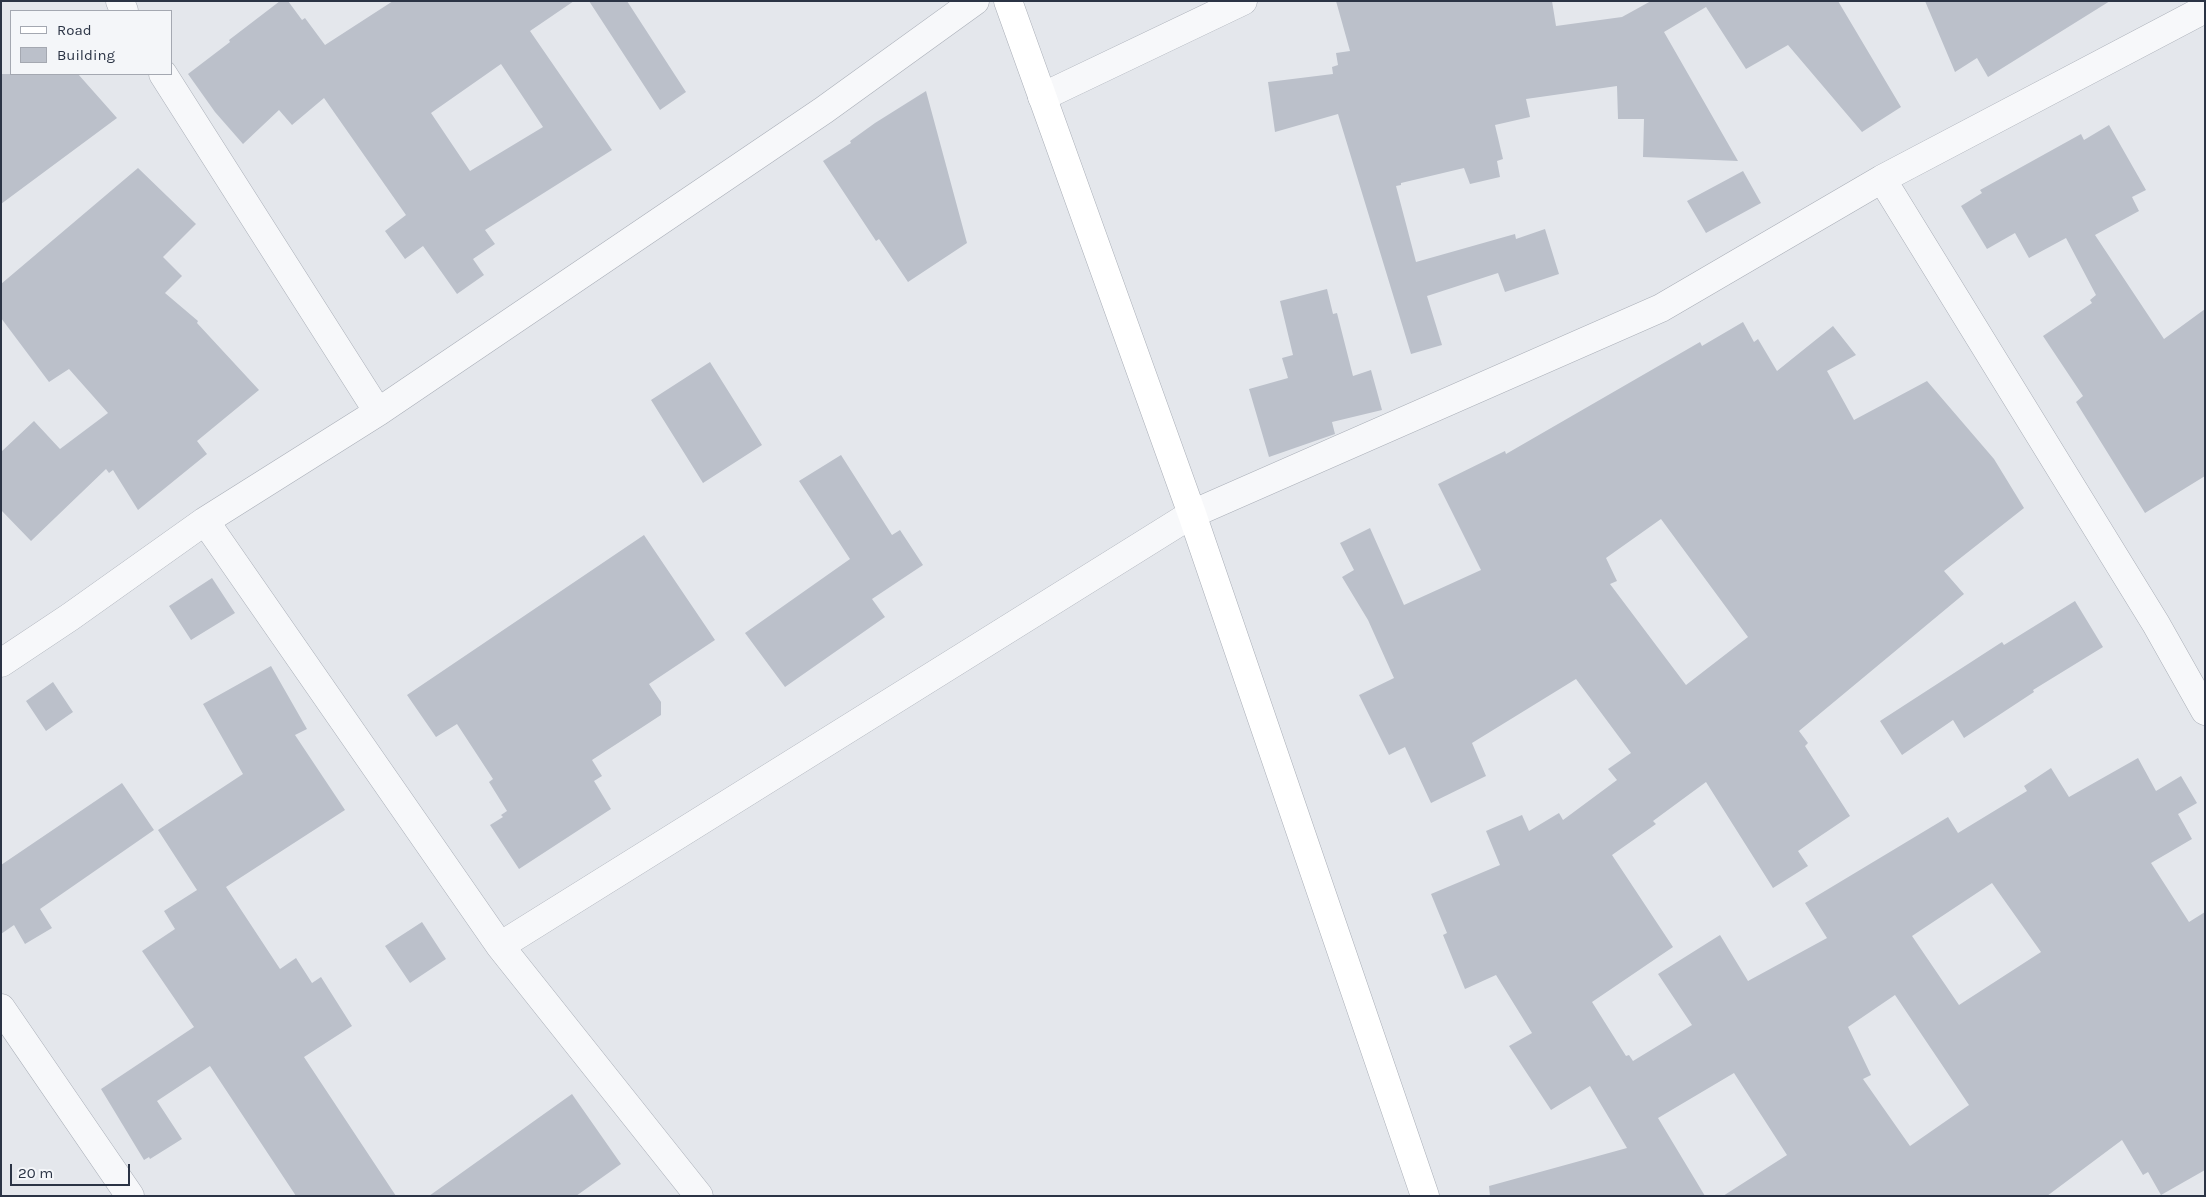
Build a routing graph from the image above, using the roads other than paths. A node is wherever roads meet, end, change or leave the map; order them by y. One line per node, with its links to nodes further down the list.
1 (975, 1): 8 (street)
2 (1008, 1): 6 (street)
3 (1243, 1): 6 (street)
4 (2205, 9): 7 (street)
5 (164, 75): 8 (street)
6 (1042, 97): 9 (street)
7 (1882, 179): 9 (street); 12 (street)
8 (378, 412): 10 (street)
9 (1192, 514): 13 (street); 17 (street)
10 (205, 521): 11 (street); 13 (street)
11 (1, 663)
12 (2205, 711)
13 (500, 946): 16 (street)
14 (1, 1008): 15 (street)
15 (130, 1196)
16 (699, 1196)
17 (1425, 1196)

